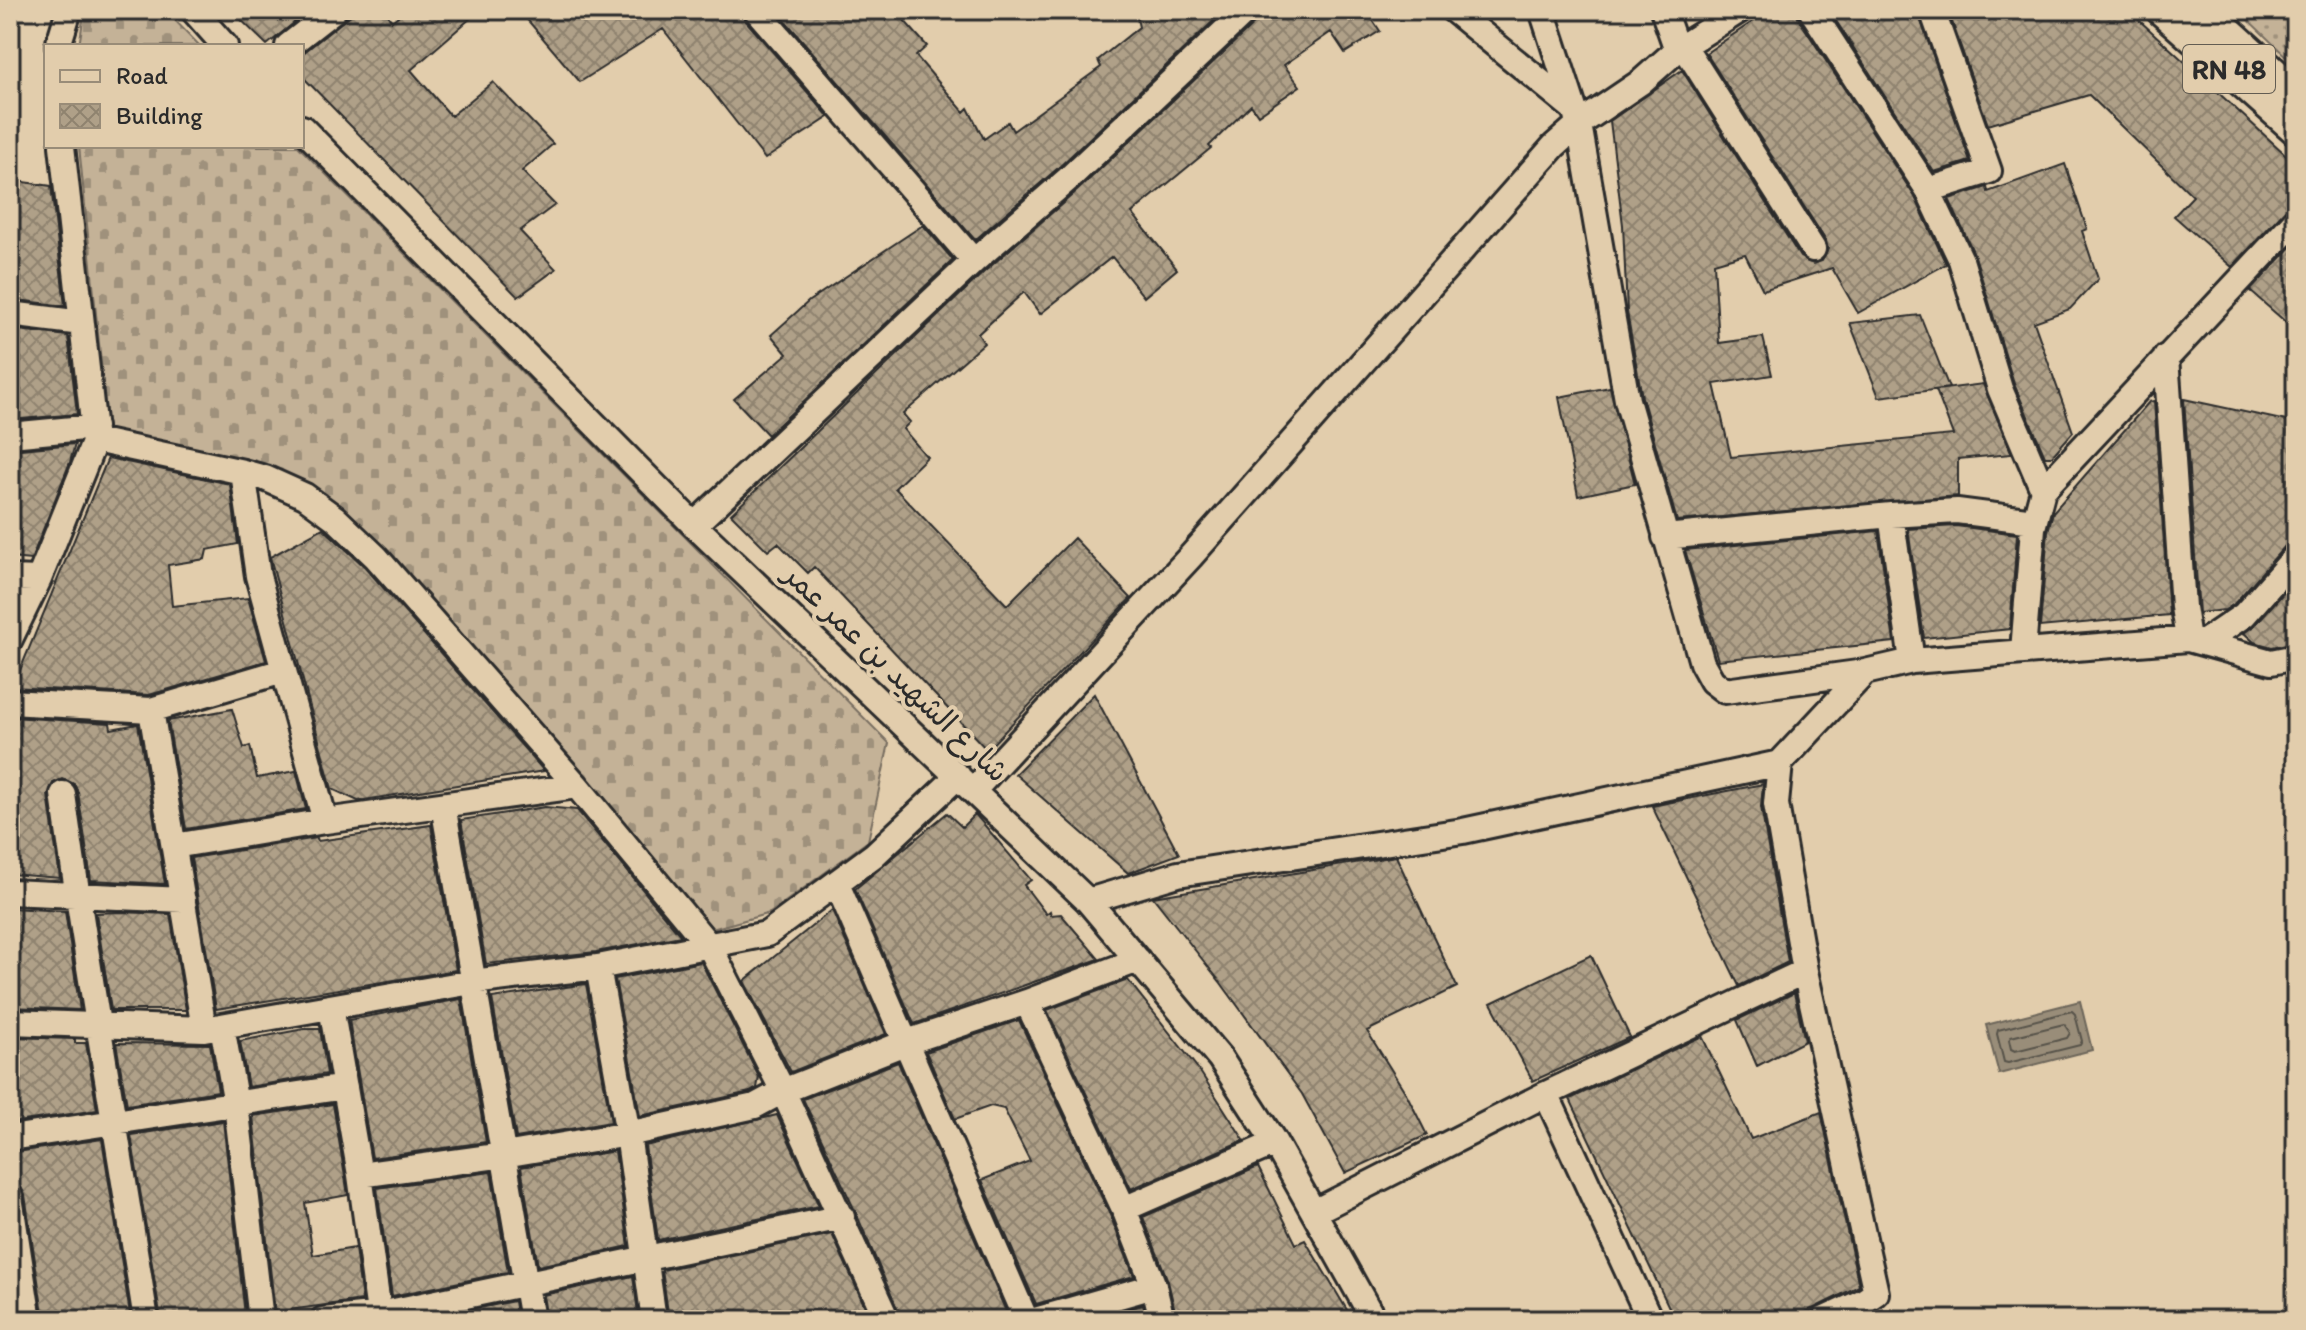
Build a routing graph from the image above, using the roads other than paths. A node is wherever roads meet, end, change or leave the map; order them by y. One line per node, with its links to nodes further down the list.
1 (69, 10): 14 (street)
2 (193, 10): 15 (street)
3 (334, 10): 16 (street)
4 (756, 10): 26 (street)
5 (1247, 10): 26 (street)
6 (1453, 10): 19 (street)
7 (1542, 10): 19 (street)
8 (1663, 10): 17 (street)
9 (1740, 10): 17 (street)
10 (1811, 10): 23 (street)
11 (1932, 10): 23 (street)
12 (2162, 10): 20 (main road, RN 48)
13 (2204, 10): 18 (main road, RN 48)
14 (59, 44)
15 (223, 44)
16 (291, 44)
17 (1680, 48): 19 (street); 25 (street)
18 (2296, 93)
19 (1576, 116): 37 (street); 51 (street)
20 (2296, 129)
21 (304, 130): 36 (street, شارع الشهيد بن عمر عمر)
22 (62, 148): 28 (street)
23 (1928, 190): 33 (street)
24 (2296, 220): 29 (street)
25 (1813, 249)
26 (974, 261): 36 (street)
27 (10, 314): 28 (street)
28 (82, 323): 30 (street)
29 (2166, 357): 33 (street); 42 (street)
30 (94, 434): 31 (street); 32 (street); 40 (street)
31 (10, 435)
32 (243, 472): 46 (street); 52 (street)
33 (2043, 490): 35 (street)
34 (1891, 515): 35 (street); 37 (street); 45 (street)
35 (2034, 521): 43 (street)
36 (694, 525): 51 (street, شارع الشهيد بن عمر عمر)
37 (1665, 537): 47 (street)
38 (2296, 556): 42 (street)
39 (10, 578): 40 (street)
40 (39, 579): 41 (street)
41 (10, 639)
42 (2196, 641): 43 (street); 44 (street)
43 (2023, 651): 45 (street)
44 (2296, 657)
45 (1912, 661): 47 (street)
46 (283, 671): 49 (street); 55 (street)
47 (1865, 672): 50 (street)
48 (10, 702): 49 (street)
49 (151, 710): 56 (street)
50 (1780, 763): 61 (street); 65 (street)
51 (966, 784): 57 (street); 61 (street, شارع الشهيد بن عمر عمر)
52 (577, 786): 54 (street); 62 (street)
53 (63, 794): 59 (street)
54 (443, 805): 55 (street); 66 (street)
55 (325, 821): 56 (street)
56 (174, 846): 60 (street)
57 (837, 884): 62 (street); 72 (street)
58 (10, 892): 59 (street)
59 (77, 897): 60 (street); 70 (street)
60 (183, 900): 71 (street)
61 (1088, 901): 63 (street, شارع الشهيد بن عمر عمر)
62 (710, 947): 64 (street); 74 (street)
63 (1138, 960): 67 (street); 80 (street, شارع الشهيد بن عمر عمر)
64 (598, 967): 66 (street); 78 (street)
65 (1805, 971): 75 (street); 103 (street)
66 (472, 982): 68 (street); 81 (street)
67 (1027, 1002): 72 (street); 84 (street)
68 (331, 1007): 71 (street); 73 (street)
69 (10, 1022): 70 (street)
70 (99, 1027): 71 (street); 77 (street)
71 (213, 1027): 76 (street)
72 (907, 1042): 74 (street); 98 (street)
73 (345, 1087): 76 (street); 82 (street)
74 (783, 1091): 78 (street); 86 (street)
75 (1546, 1094): 85 (street); 102 (street)
76 (236, 1104): 77 (street); 93 (street)
77 (116, 1121): 79 (street); 92 (street)
78 (628, 1134): 81 (street); 87 (street)
79 (10, 1138)
80 (1275, 1143): 84 (street); 85 (street, شارع الشهيد بن عمر عمر)
81 (504, 1155): 82 (street); 88 (street)
82 (360, 1175): 90 (street)
83 (10, 1197): 91 (street)
84 (1124, 1209): 89 (street)
85 (1314, 1212): 101 (street, شارع الشهيد بن عمر عمر)
86 (842, 1217): 87 (street); 97 (street)
87 (645, 1257): 88 (street); 96 (street)
88 (525, 1284): 90 (street); 95 (street)
89 (1154, 1286): 99 (street); 100 (street)
90 (380, 1317): 94 (street)
91 (29, 1320)
92 (146, 1320)
93 (261, 1320)
94 (323, 1320)
95 (532, 1320)
96 (654, 1320)
97 (887, 1320)
98 (1026, 1320)
99 (1035, 1320)
100 (1162, 1320)
101 (1374, 1320)
102 (1650, 1320)
103 (1823, 1320)

